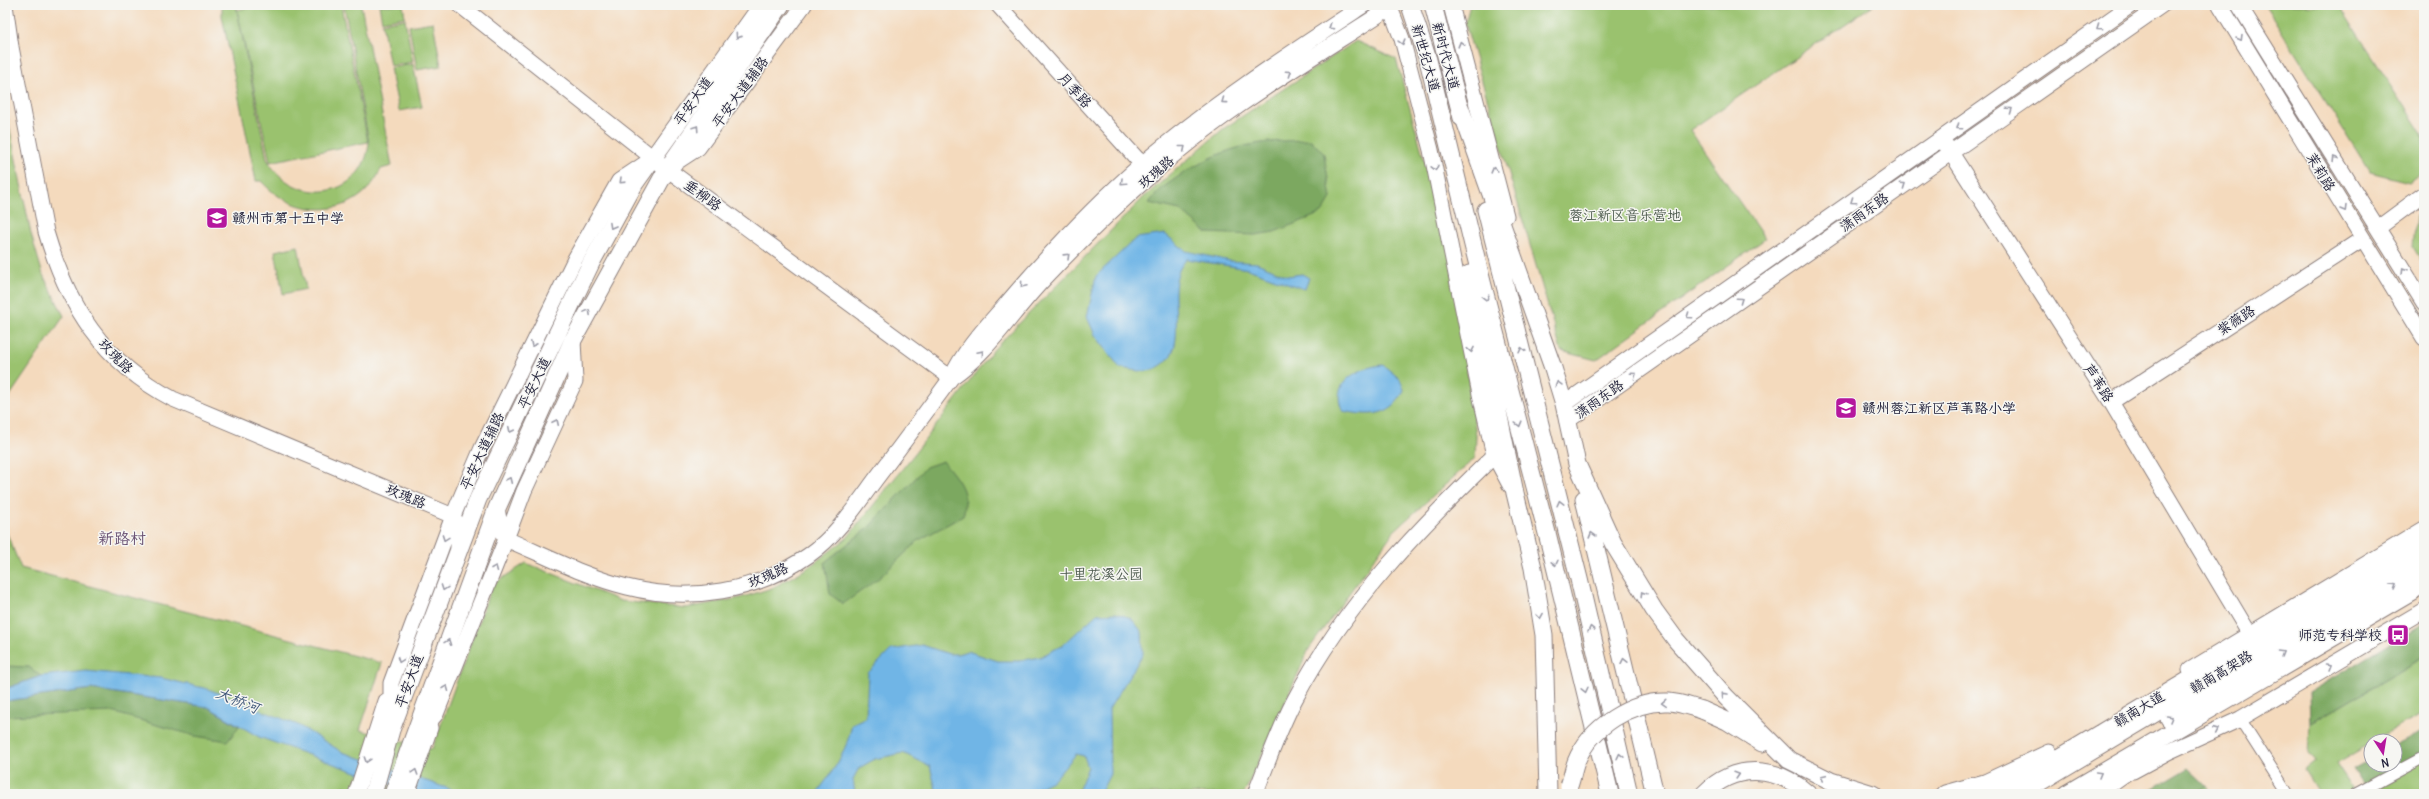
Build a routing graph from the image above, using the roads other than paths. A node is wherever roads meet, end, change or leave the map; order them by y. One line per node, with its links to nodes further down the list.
1 (5, 5): 42 (street, 玫瑰路)
2 (460, 5): 21 (street, 垂柳路)
3 (762, 5): 16 (main road, 平安大道)
4 (781, 5): 16 (main road, 平安大道)
5 (803, 5): 16 (street); 22 (street, 平安大道辅路)
6 (998, 5): 23 (street, 月季路)
7 (1364, 5): 23 (street, 玫瑰路, one-way to 23)
8 (1410, 5): 18 (main road, 新世纪大道)
9 (1433, 5): 17 (main road, 新时代大道)
10 (1451, 5): 27 (street, one-way to 10)
11 (2131, 5): 19 (street, 潇雨东路, one-way to 19)
12 (2162, 5): 20 (street, 潇雨东路, one-way to 12)
13 (2220, 5): 26 (street, 茉莉路, one-way to 26)
14 (2239, 5): 25 (street, 茉莉路, one-way to 14)
15 (1391, 6): 23 (street, 玫瑰路, one-way to 15); 37 (street, one-way to 37)
16 (756, 17): 21 (main road, 平安大道, one-way to 21); 22 (main road, 平安大道, one-way to 16)
17 (1460, 107): 27 (main road); 73 (main road, one-way to 17)
18 (1440, 111): 37 (main road); 44 (main road, one-way to 44)
19 (1942, 138): 20 (street, 芦苇路); 35 (street, 潇雨东路, one-way to 35)
20 (1950, 152): 34 (street, 芦苇路); 36 (street, 潇雨东路, one-way to 20)
21 (653, 158): 22 (street, 垂柳路); 29 (street, 平安大道辅路, one-way to 29); 32 (main road, 平安大道, one-way to 32)
22 (667, 169): 31 (main road, 平安大道, one-way to 22); 33 (street, 垂柳路)
23 (1147, 169): 33 (street, 玫瑰路)
24 (2424, 194): 25 (street)
25 (2378, 228): 28 (street, 茉莉路, one-way to 25)
26 (2362, 239): 30 (street, 茉莉路); 34 (street, 紫薇路)
27 (1525, 289): 35 (main road, one-way to 27)
28 (2424, 303)
29 (551, 308): 32 (street); 42 (street, 平安大道辅路, one-way to 42)
30 (2424, 338)
31 (573, 340): 41 (main road, 平安大道, one-way to 31); 45 (street, one-way to 31)
32 (553, 342): 40 (main road, 平安大道, one-way to 40)
33 (951, 378): 45 (street, 玫瑰路)
34 (2111, 402): 53 (street, 芦苇路)
35 (1564, 404): 36 (main road)
36 (1567, 421): 38 (main road)
37 (1499, 451): 39 (main road); 69 (street)
38 (1576, 464): 62 (main road, one-way to 38); 74 (main road, one-way to 38)
39 (1515, 493): 44 (main road); 55 (main road, one-way to 55)
40 (478, 499): 42 (street); 47 (main road, 平安大道)
41 (497, 508): 45 (street); 49 (main road, 平安大道)
42 (453, 516): 47 (street); 58 (street, 平安大道辅路, one-way to 58)
43 (2424, 529): 53 (street)
44 (1548, 537): 72 (main road, one-way to 72)
45 (506, 539): 49 (street); 60 (street, one-way to 45)
46 (2424, 539): 57 (main road, 赣南大道)
47 (458, 549): 58 (main road, 平安大道, one-way to 58)
48 (2424, 551): 81 (highway, 赣南高架路)
49 (478, 556): 60 (main road, 平安大道, one-way to 49)
50 (2424, 568): 82 (highway, 赣南高架路, one-way to 50)
51 (2424, 584): 54 (main road)
52 (2424, 610): 56 (street, one-way to 52)
53 (2249, 633): 59 (street)
54 (2231, 697): 64 (main road); 83 (main road, one-way to 54)
55 (1545, 720): 70 (main road); 71 (main road)
56 (2240, 720): 64 (street, one-way to 56); 84 (street)
57 (2117, 723): 59 (main road); 80 (main road, 赣南大道)
58 (385, 728): 65 (street, 平安大道, one-way to 65); 66 (main road, 平安大道)
59 (2073, 742): 78 (main road); 79 (street)
60 (416, 747): 67 (main road, 平安大道); 68 (street, 平安大道, one-way to 60)
61 (2424, 757): 85 (street)
62 (1789, 760): 63 (main road, one-way to 63, bridge); 77 (main road, one-way to 62)
63 (1569, 790)
64 (2100, 792)
65 (356, 794)
66 (373, 794)
67 (393, 794)
68 (407, 794)
69 (1256, 794)
70 (1539, 794)
71 (1548, 794)
72 (1610, 794)
73 (1629, 794)
74 (1655, 794)
75 (1704, 794): 76 (main road, one-way to 76)
76 (1808, 794)
77 (1873, 794)
78 (1945, 794)
79 (1986, 794)
80 (1999, 794)
81 (2018, 794)
82 (2039, 794)
83 (2066, 794)
84 (2288, 794)
85 (2356, 794)

